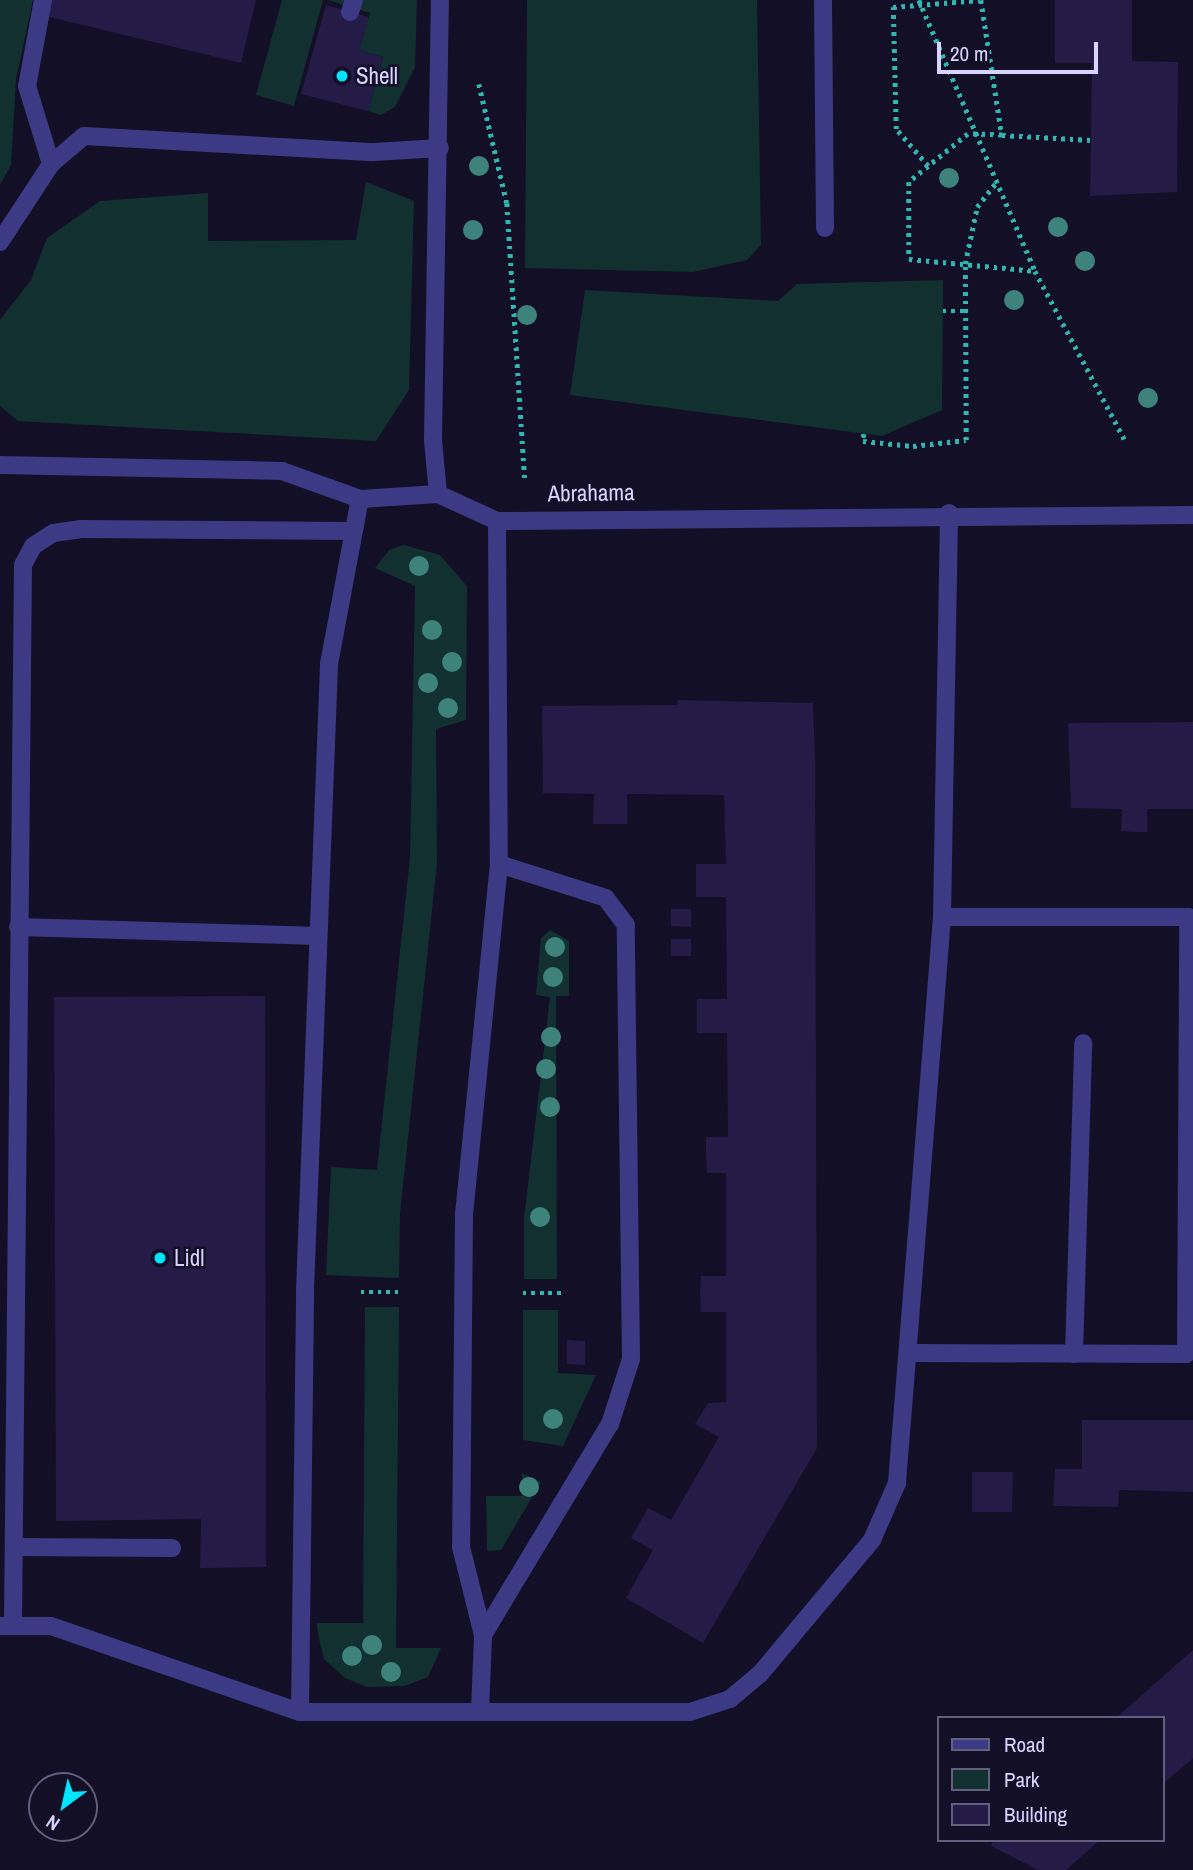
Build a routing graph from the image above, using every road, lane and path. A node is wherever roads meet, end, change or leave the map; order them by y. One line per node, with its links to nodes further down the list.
1 (43, 0): 11 (street)
2 (440, 0): 10 (street)
3 (823, 0): 14 (street)
4 (980, 0): 5 (path); 8 (path)
5 (920, 2): 7 (path); 12 (path)
6 (475, 71): 23 (path)
7 (977, 134): 8 (path); 12 (path); 13 (path)
8 (1002, 135): 9 (path)
9 (1091, 140)
10 (440, 148): 11 (street); 24 (street)
11 (51, 164): 15 (street)
12 (928, 166): 16 (path)
13 (997, 181): 16 (path); 17 (path)
14 (825, 228)
15 (0, 242)
16 (965, 264): 17 (path); 19 (path)
17 (1035, 271): 21 (path)
18 (943, 311): 19 (path)
19 (966, 311): 20 (path)
20 (864, 434)
21 (1125, 440)
22 (0, 465): 25 (street, Abrahama)
23 (525, 482)
24 (438, 494): 25 (street, Abrahama); 28 (street, Abrahama)
25 (360, 499): 29 (street)
26 (949, 513): 27 (street, Abrahama); 28 (street, Abrahama); 31 (street)
27 (1193, 515)
28 (497, 521): 30 (street)
29 (350, 531): 32 (street); 33 (street)
30 (499, 864): 45 (street); 45 (street)
31 (942, 917): 39 (street); 40 (street)
32 (18, 927): 33 (street); 41 (street)
33 (318, 936): 46 (street)
34 (1083, 1044): 40 (street)
35 (361, 1292): 36 (path)
36 (403, 1292)
37 (523, 1293): 38 (path)
38 (562, 1293)
39 (909, 1353): 40 (street); 47 (street)
40 (1074, 1354)
41 (15, 1547): 42 (street); 43 (street)
42 (172, 1548)
43 (6, 1575): 44 (street)
44 (6, 1625): 46 (street)
45 (483, 1635): 47 (street)
46 (300, 1712): 47 (street)
47 (480, 1712)

